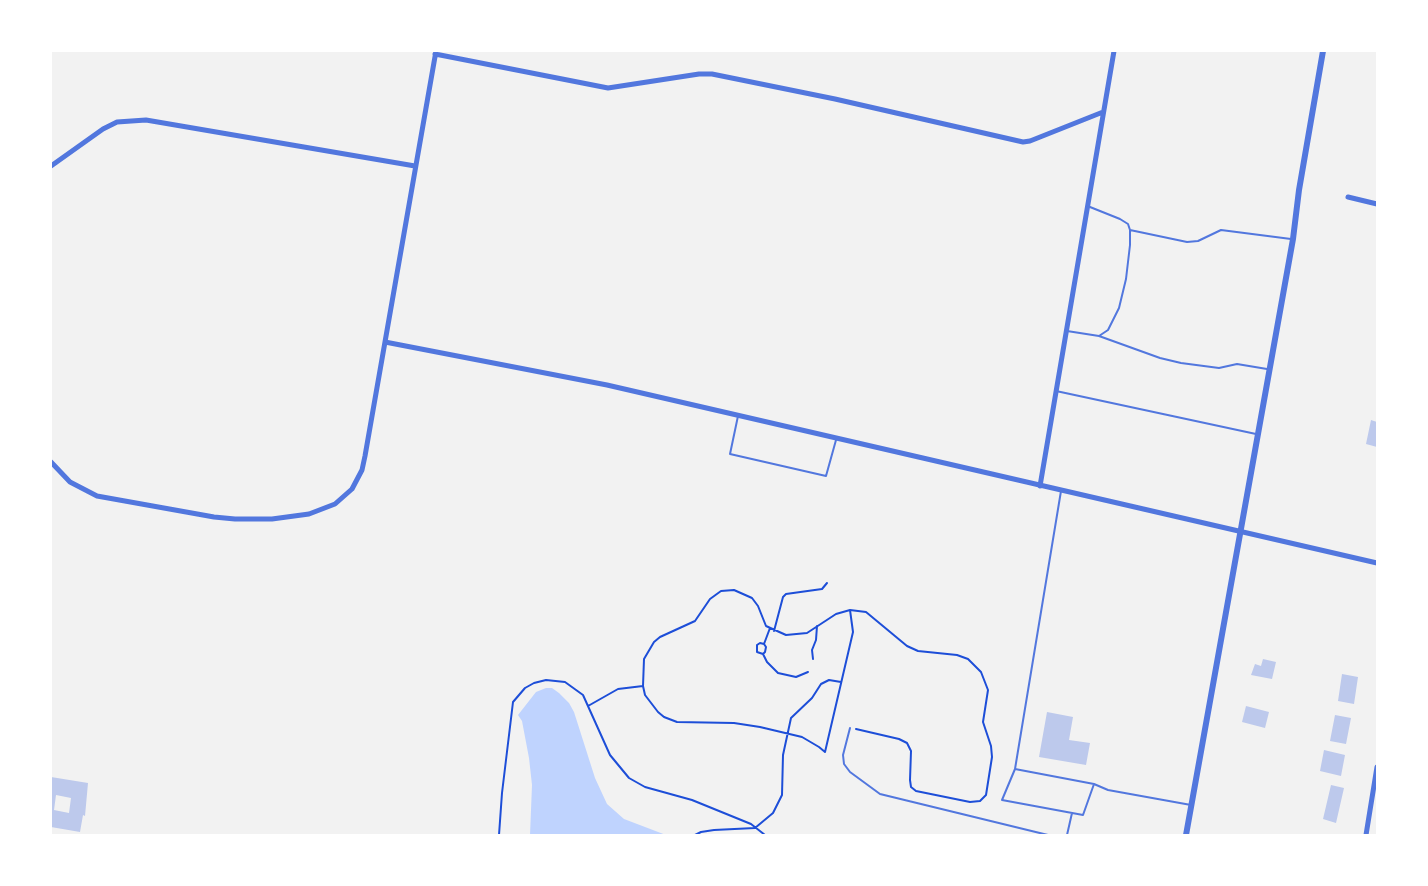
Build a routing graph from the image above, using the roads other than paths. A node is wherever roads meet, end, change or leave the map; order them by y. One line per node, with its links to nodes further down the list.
1 (1114, 51): 4 (street)
2 (1323, 51): 11 (street)
3 (435, 52): 4 (street); 6 (street)
4 (1103, 112): 9 (street)
5 (51, 166): 6 (street)
6 (415, 166): 14 (street)
7 (1348, 197): 8 (street)
8 (1377, 204)
9 (1087, 206): 10 (lane); 12 (street)
10 (1130, 230): 11 (lane); 13 (lane)
11 (1293, 239): 15 (street)
12 (1066, 331): 13 (lane); 16 (street)
13 (1099, 336): 15 (lane)
14 (385, 342): 17 (street); 20 (street)
15 (1269, 369): 18 (street)
16 (1056, 391): 18 (lane); 21 (street)
17 (738, 416): 19 (street); 19 (lane)
18 (1257, 434): 23 (street)
19 (837, 439): 21 (street)
20 (51, 462)
21 (1040, 486): 22 (street)
22 (1061, 491): 23 (street); 27 (lane)
23 (1239, 530): 24 (street); 29 (street)
24 (1377, 563)
25 (850, 728): 31 (lane)
26 (1377, 768): 34 (street)
27 (1015, 769): 28 (lane); 30 (lane)
28 (1094, 784): 29 (lane); 30 (lane)
29 (1191, 805): 33 (street)
30 (1072, 813): 32 (lane)
31 (1048, 835)
32 (1067, 835)
33 (1186, 835)
34 (1366, 835)

